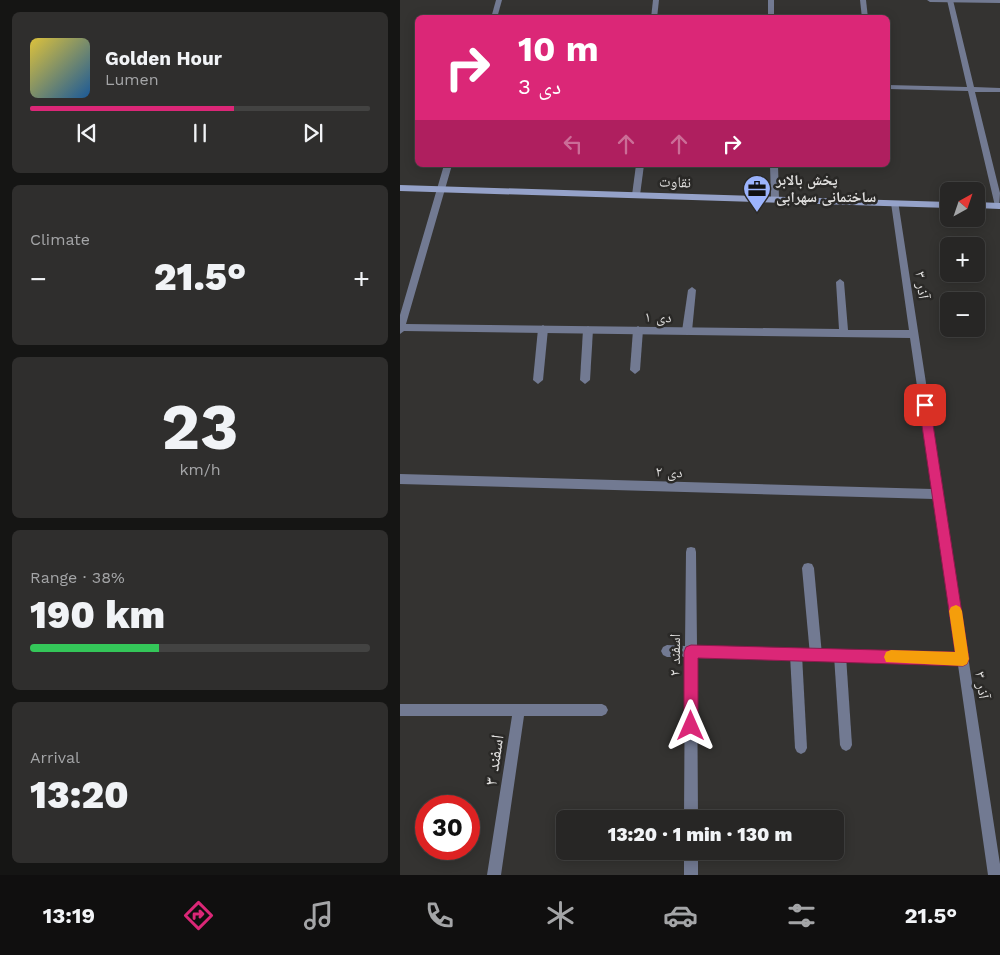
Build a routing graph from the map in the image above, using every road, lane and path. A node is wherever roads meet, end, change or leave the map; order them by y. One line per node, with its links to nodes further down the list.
1 (499, 0): 8 (street)
2 (656, 0): 9 (street)
3 (771, 0): 10 (street)
4 (863, 0): 11 (street)
5 (930, 0): 6 (street)
6 (950, 0): 7 (street); 13 (street)
7 (1000, 1)
8 (495, 15)
9 (654, 15)
10 (771, 15)
11 (865, 15)
12 (890, 87): 13 (street)
13 (971, 89): 14 (street); 25 (street)
14 (1000, 90)
15 (447, 167): 19 (street)
16 (640, 167): 20 (street)
17 (774, 167): 21 (street)
18 (400, 188): 19 (street, نقاوت)
19 (441, 189): 20 (street, نقاوت); 28 (street)
20 (636, 195): 21 (street, نقاوت)
21 (775, 199): 22 (street, نقاوت)
22 (894, 203): 23 (street, نقاوت); 34 (street, آذر ۳)
23 (940, 205)
24 (985, 206): 25 (street)
25 (1000, 206)
26 (840, 282): 33 (street)
27 (692, 290): 32 (street)
28 (400, 329): 29 (street, دی ۱)
29 (543, 329): 30 (street, دی ۱); 36 (street)
30 (588, 330): 31 (street, دی ۱); 37 (street)
31 (638, 330): 32 (street, دی ۱); 35 (street)
32 (687, 331): 33 (street, دی ۱)
33 (844, 333): 34 (street, دی ۱)
34 (914, 334): 39 (street, آذر ۳)
35 (636, 370)
36 (538, 380)
37 (585, 380)
38 (400, 479): 39 (street, دی ۲)
39 (938, 494): 47 (street, آذر ۳)
40 (691, 552): 43 (street, اسفند ۲)
41 (808, 568): 45 (street)
42 (667, 651): 43 (street)
43 (691, 652): 44 (street); 53 (street, اسفند ۲)
44 (796, 655): 45 (street); 52 (street)
45 (816, 655): 46 (street)
46 (840, 656): 47 (street); 51 (street)
47 (963, 659): 57 (street, آذر ۳)
48 (400, 710): 49 (street)
49 (519, 710): 50 (street); 55 (street, اسفند ۳)
50 (602, 710)
51 (846, 745)
52 (801, 748)
53 (691, 810)
54 (691, 860): 56 (street)
55 (494, 875)
56 (690, 875)
57 (995, 875)

